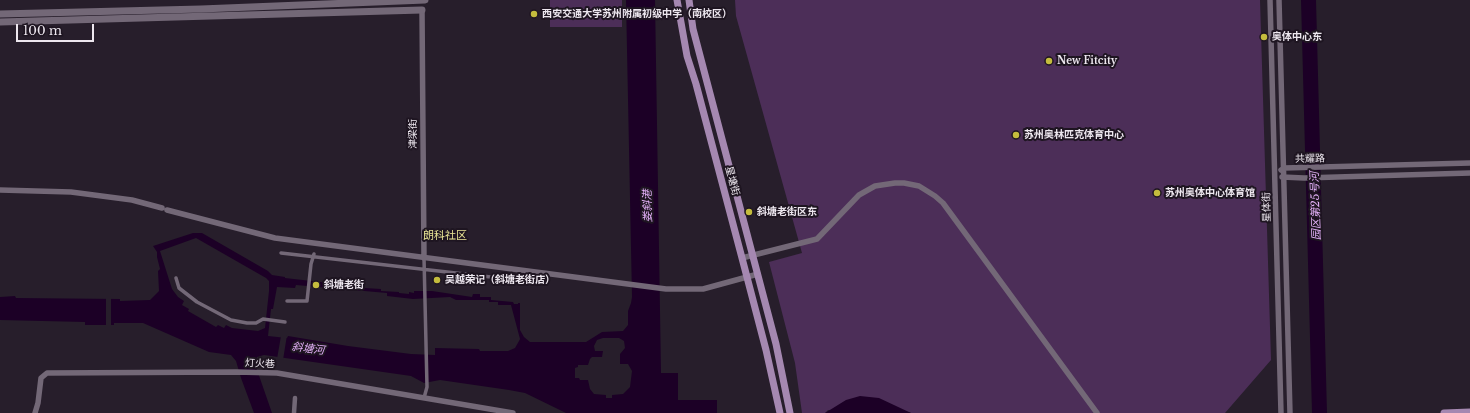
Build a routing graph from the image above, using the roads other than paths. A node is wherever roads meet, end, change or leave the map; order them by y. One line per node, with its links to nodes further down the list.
1 (418, 0): 2 (main road); 7 (main road, 津梁街); 8 (main road)
2 (425, 0): 7 (main road, 津梁街)
3 (677, 0): 20 (main road, 星塘街)
4 (689, 0): 17 (main road, 星塘街)
5 (1270, 0): 12 (street, 星体街)
6 (1279, 0): 11 (street, 星体街)
7 (422, 10): 9 (main road); 19 (street, 津梁街)
8 (0, 14)
9 (0, 22)
10 (1470, 163): 11 (street, 共耀路)
11 (1284, 168): 12 (street, 共耀路); 14 (street, 星体街)
12 (1275, 173): 14 (street, 共耀路); 37 (street, 星体街)
13 (1470, 173): 14 (street, 共耀路)
14 (1284, 178): 38 (street, 星体街)
15 (0, 190): 19 (street)
16 (281, 253): 18 (street)
17 (753, 255): 20 (street); 22 (main road, 星塘街); 36 (street)
18 (314, 256): 21 (street); 26 (street)
19 (424, 258): 21 (street); 23 (street)
20 (742, 258): 23 (main road, 星塘街)
21 (424, 270): 25 (street); 29 (street)
22 (758, 274): 23 (street); 35 (main road, 星塘街)
23 (747, 277): 34 (main road, 星塘街)
24 (176, 278): 27 (street)
25 (517, 280)
26 (287, 301)
27 (285, 322)
28 (295, 398): 32 (street)
29 (424, 398): 31 (street, 灯火巷); 33 (street, 灯火巷)
30 (1470, 412): 39 (main road)
31 (35, 413)
32 (294, 413)
33 (513, 413)
34 (780, 413)
35 (790, 413)
36 (1097, 413)
37 (1281, 413)
38 (1290, 413)
39 (1444, 413)

